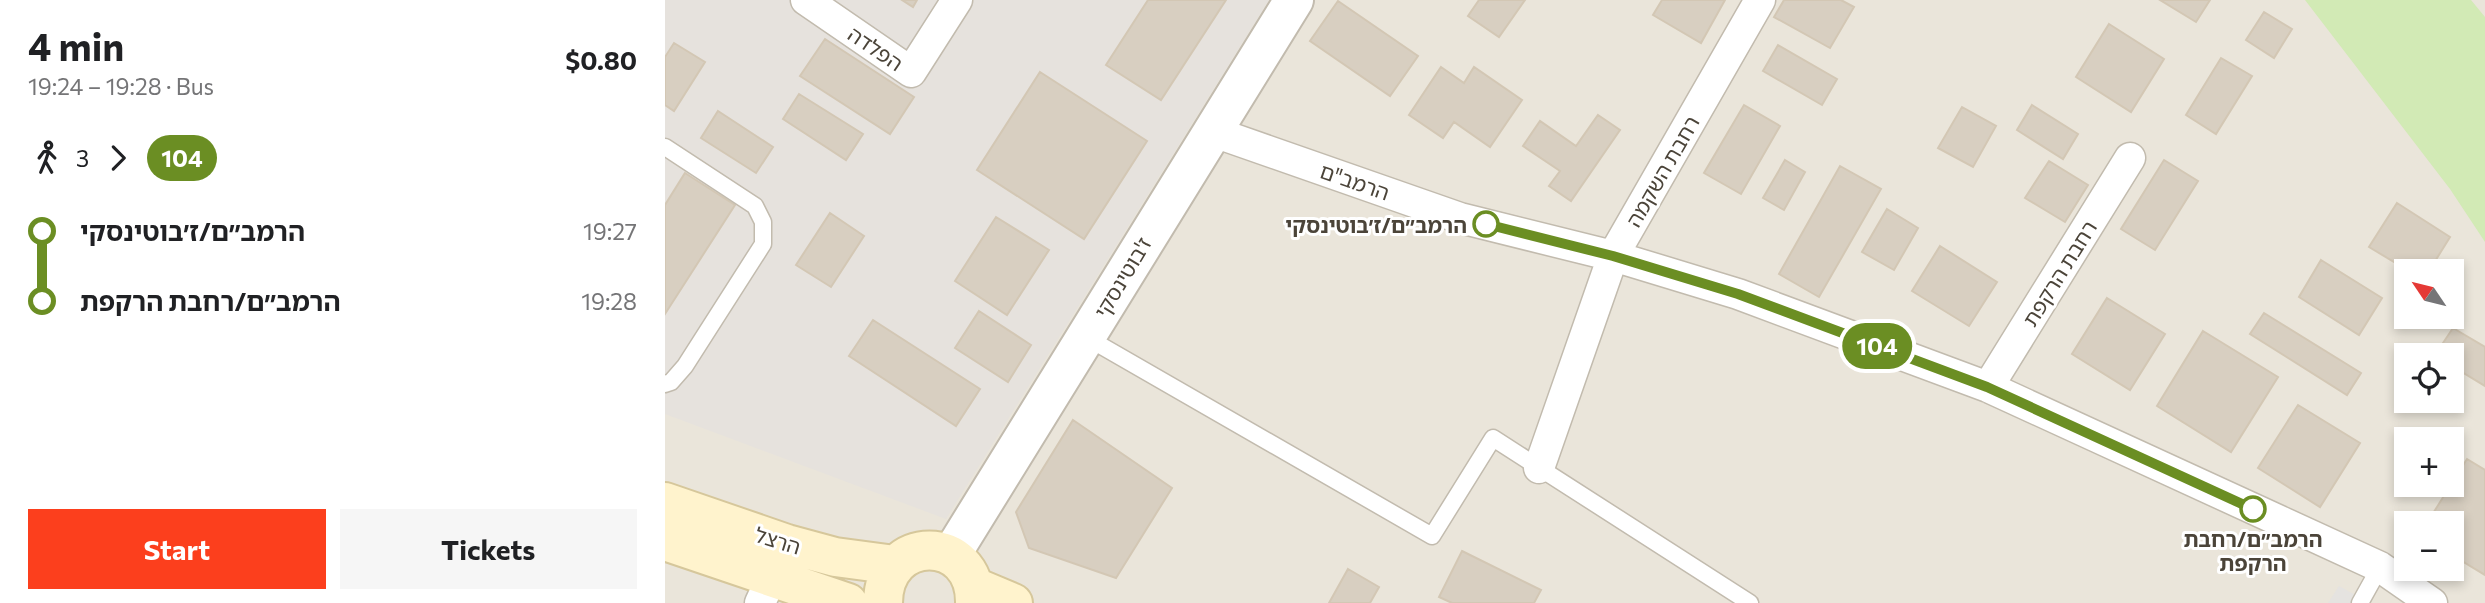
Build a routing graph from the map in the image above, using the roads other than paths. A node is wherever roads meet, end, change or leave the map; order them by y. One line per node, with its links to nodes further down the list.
1 (806, 0): 2 (street, הפלדה)
2 (957, 0)
3 (1294, 0): 5 (street, ז'בוטינסקי)
4 (1760, 0): 8 (street, רחבת השקמה)
5 (1211, 131): 8 (street, הרמב"ם); 9 (street, ז'בוטינסקי)
6 (665, 147): 10 (lane)
7 (2130, 158): 11 (street, רחבת הרקפת)
8 (1613, 256): 11 (street, הרמב"ם); 12 (street, רחבת השקמה)
9 (1086, 337): 12 (lane); 15 (street, ז'בוטינסקי)
10 (665, 384)
11 (1987, 387): 17 (street, הרמב"ם)
12 (1539, 468): 23 (lane)
13 (665, 502): 16 (main road, הרצל)
14 (665, 541): 18 (main road, הרצל)
15 (951, 555): 16 (main road); 19 (main road)
16 (895, 565): 21 (main road)
17 (2379, 567): 24 (lane); 25 (street, הרמב"ם)
18 (766, 590): 20 (main road, הרצל)
19 (975, 595): 22 (main road)
20 (848, 603)
21 (883, 603)
22 (1013, 603)
23 (1750, 603)
24 (2360, 603)
25 (2432, 603)

